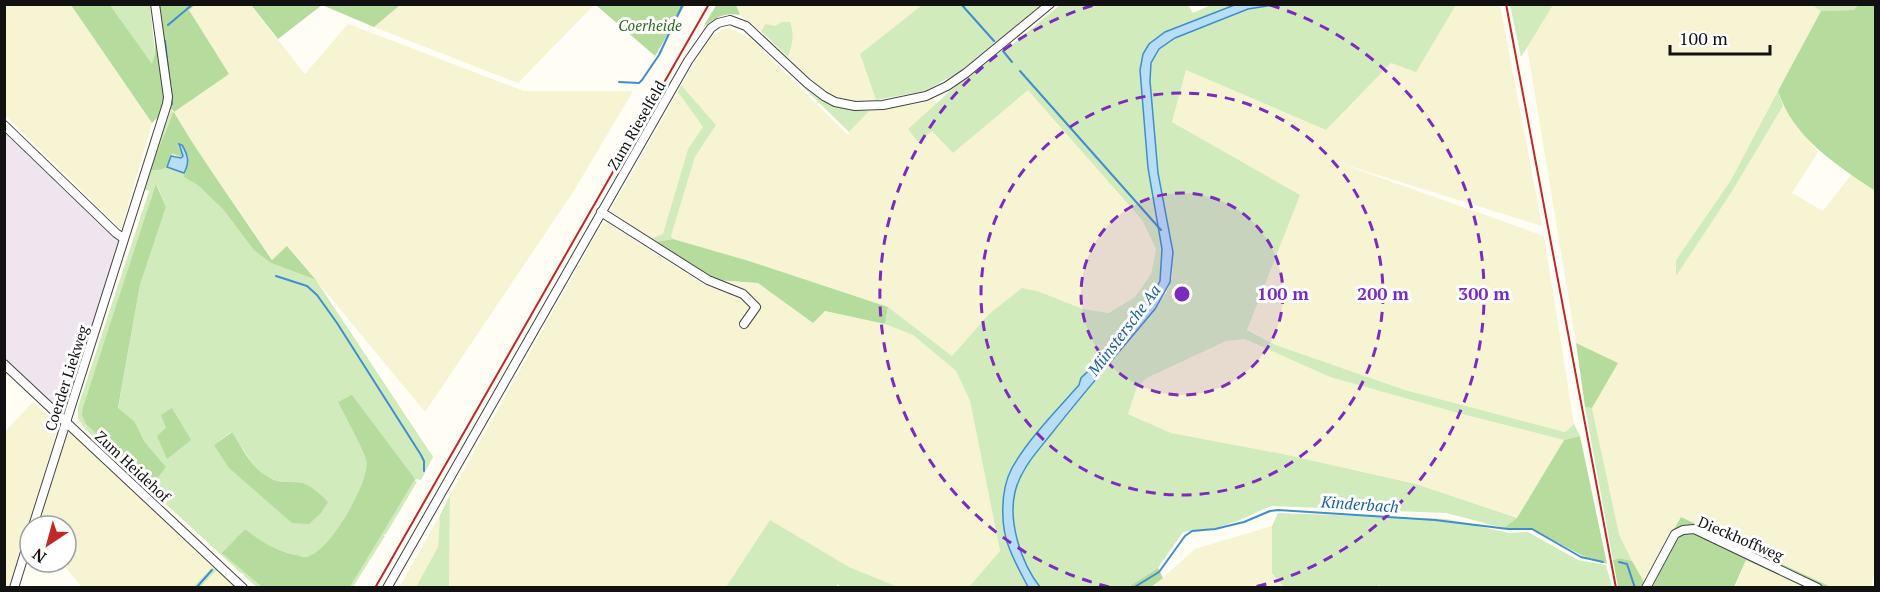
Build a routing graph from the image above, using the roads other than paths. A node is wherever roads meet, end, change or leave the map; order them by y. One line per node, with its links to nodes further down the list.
1 (155, 4): 5 (street, Coerder Liekweg)
2 (1050, 4): 4 (street, Zum Rieselfeld)
3 (4, 125): 5 (street)
4 (601, 212): 6 (street); 11 (street, Zum Rieselfeld)
5 (123, 238): 8 (street, Coerder Liekweg)
6 (744, 324)
7 (4, 364): 8 (street, Zum Heidehof)
8 (66, 422): 9 (street, Coerder Liekweg); 10 (street, Zum Heidehof)
9 (37, 514)
10 (243, 588)
11 (387, 588)
12 (1646, 588): 13 (street, Dieckhoffweg)
13 (1818, 588)

